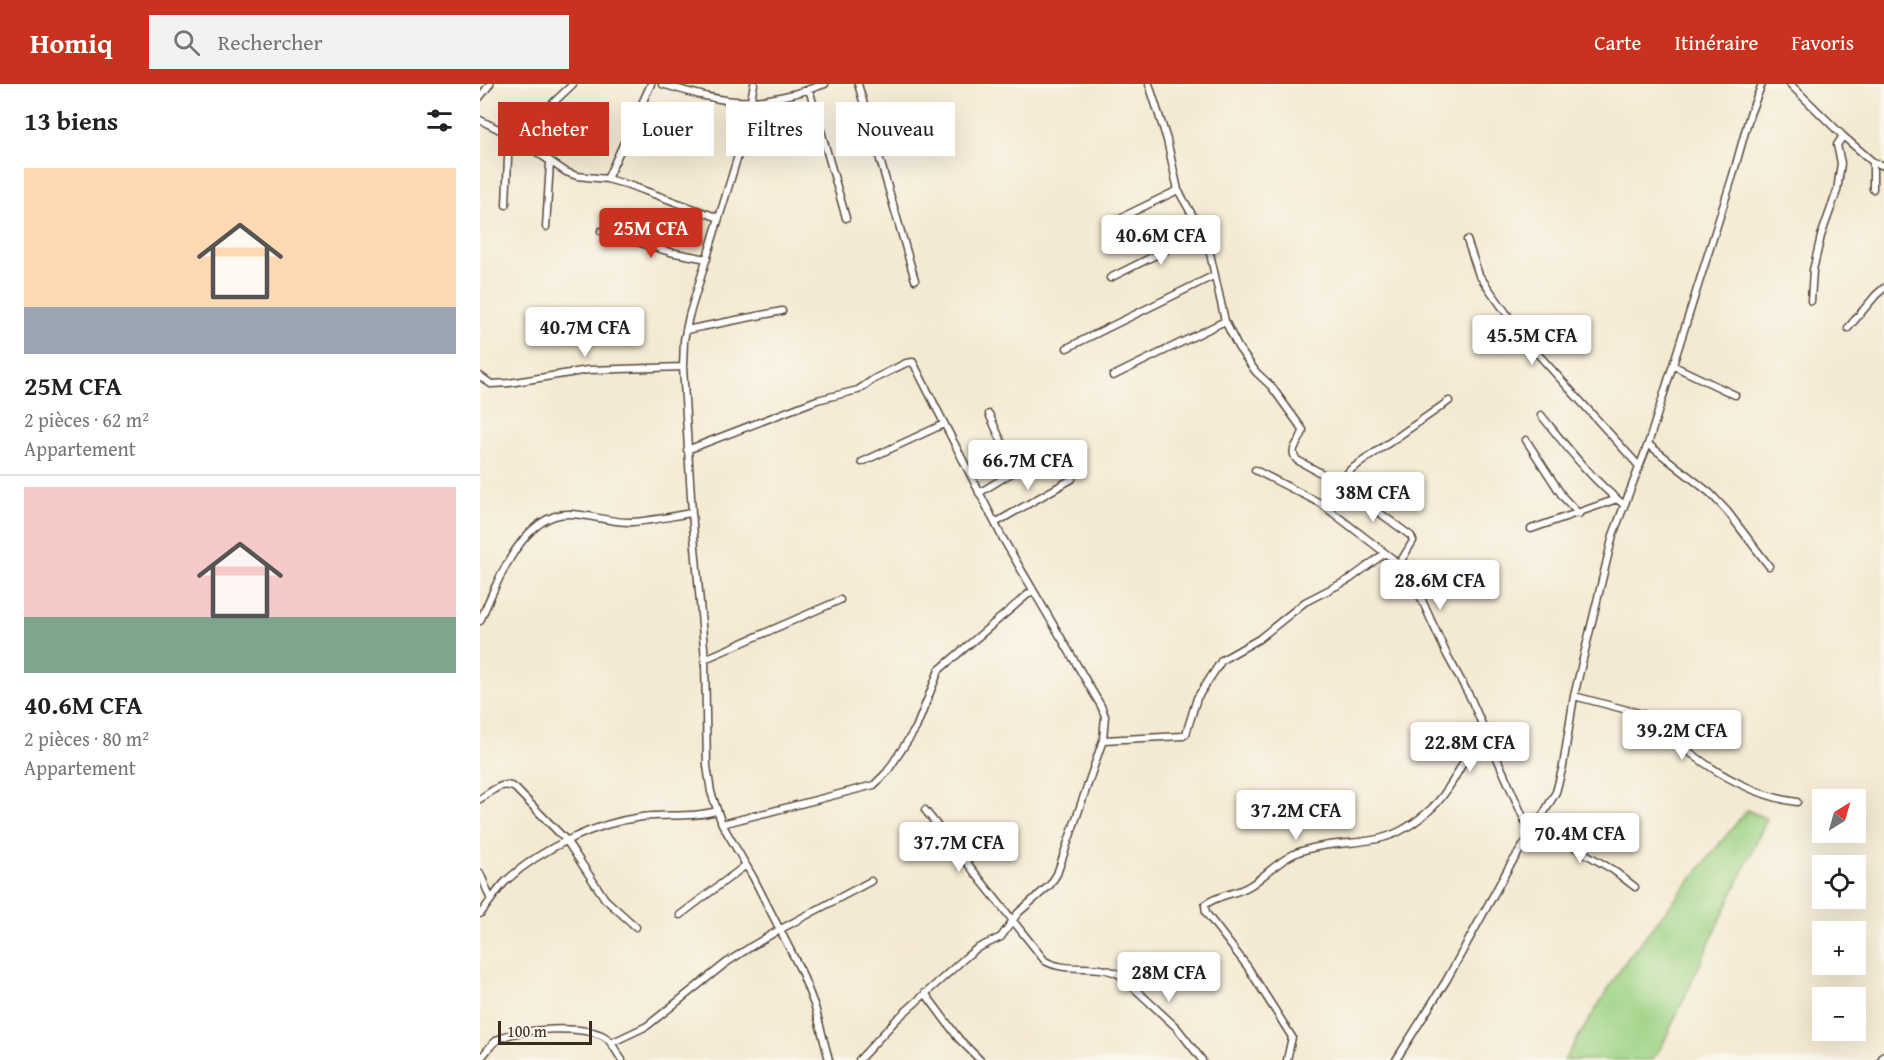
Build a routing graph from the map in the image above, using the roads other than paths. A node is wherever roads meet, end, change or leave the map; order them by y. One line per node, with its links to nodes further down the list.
1 (490, 84): 12 (street)
2 (573, 84): 14 (street)
3 (651, 84): 23 (street)
4 (662, 84): 13 (street)
5 (754, 84): 13 (street)
6 (825, 84): 11 (street)
7 (858, 84): 37 (street)
8 (1149, 84): 25 (street)
9 (1762, 84): 45 (street)
10 (1791, 84): 17 (street)
11 (809, 89): 13 (street); 28 (street)
12 (480, 97)
13 (752, 101): 27 (street)
14 (554, 102)
15 (480, 120): 16 (street)
16 (498, 129)
17 (1842, 136): 20 (street); 39 (street)
18 (507, 156): 26 (street)
19 (540, 156): 21 (street)
20 (1873, 162): 22 (street); 24 (street)
21 (550, 163): 23 (street); 30 (street)
22 (1884, 166)
23 (607, 179): 27 (street)
24 (1873, 189)
25 (1178, 190): 29 (street); 32 (street)
26 (506, 205)
27 (719, 218): 34 (street)
28 (846, 218)
29 (1110, 223)
30 (546, 227)
31 (601, 231): 34 (street)
32 (1202, 232): 35 (street); 36 (street)
33 (1467, 240): 58 (street)
34 (707, 259): 43 (street)
35 (1215, 275): 41 (street); 44 (street)
36 (1110, 278)
37 (915, 280)
38 (1884, 288): 42 (street)
39 (1810, 301)
40 (782, 311): 43 (street)
41 (1225, 321): 48 (street); 61 (street)
42 (1848, 328)
43 (686, 330): 46 (street)
44 (1067, 348)
45 (1674, 366): 49 (street); 55 (street)
46 (683, 367): 47 (street); 56 (street)
47 (480, 376)
48 (1113, 376)
49 (1735, 395)
50 (1449, 401): 61 (street)
51 (989, 414): 62 (street)
52 (1541, 415): 63 (street)
53 (944, 424): 56 (street); 57 (street); 62 (street)
54 (1526, 440): 66 (street)
55 (1648, 444): 58 (street); 71 (street)
56 (687, 450): 65 (street)
57 (862, 462)
58 (1640, 466): 64 (street)
59 (1255, 470): 69 (street)
60 (1072, 479): 67 (street)
61 (1339, 483): 70 (street)
62 (979, 493): 67 (street)
63 (1617, 499): 64 (street); 66 (street)
64 (1623, 504): 76 (street)
65 (692, 513): 74 (street); 75 (street)
66 (1579, 514): 68 (street)
67 (995, 523): 72 (street)
68 (1531, 529)
69 (1385, 553): 70 (street); 78 (street)
70 (1399, 564): 77 (street)
71 (1769, 566)
72 (1033, 590): 78 (street); 83 (street)
73 (840, 600): 75 (street)
74 (480, 621)
75 (705, 659): 81 (street)
76 (1574, 696): 80 (street); 84 (street)
77 (1482, 726): 85 (street); 106 (street)
78 (1103, 740): 94 (street)
79 (480, 799): 86 (street)
80 (1797, 802)
81 (716, 810): 83 (street); 86 (street)
82 (925, 810): 94 (street)
83 (722, 824): 87 (street)
84 (1537, 825): 85 (street); 90 (street)
85 (1531, 835): 107 (street)
86 (566, 840): 91 (street); 95 (street)
87 (746, 865): 93 (street); 96 (street)
88 (480, 873): 91 (street)
89 (871, 881): 96 (street)
90 (1635, 887)
91 (491, 900): 92 (street)
92 (480, 914)
93 (680, 915)
94 (1012, 922): 97 (street); 105 (street)
95 (636, 927)
96 (779, 930): 98 (street); 102 (street)
97 (925, 993): 103 (street); 104 (street)
98 (611, 1043): 100 (street); 101 (street)
99 (1884, 1055): 108 (street)
100 (480, 1059)
101 (622, 1060)
102 (829, 1060)
103 (859, 1060)
104 (980, 1060)
105 (1202, 1060)
106 (1287, 1060)
107 (1396, 1060)
108 (1881, 1060)

